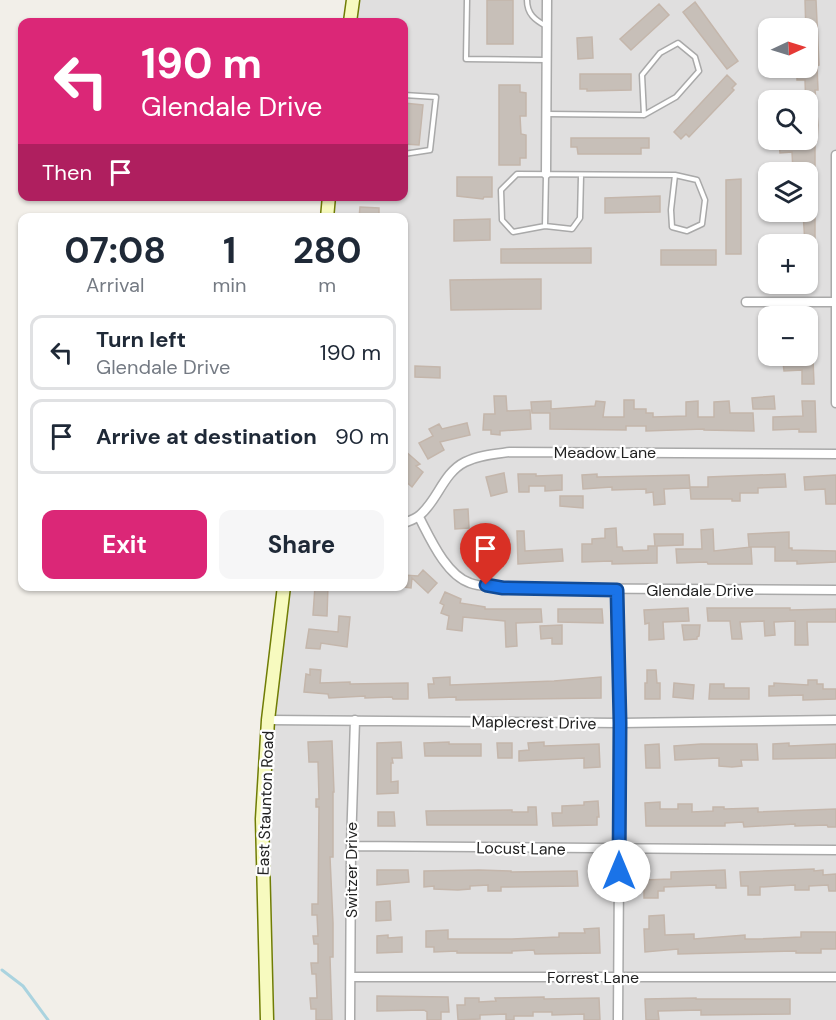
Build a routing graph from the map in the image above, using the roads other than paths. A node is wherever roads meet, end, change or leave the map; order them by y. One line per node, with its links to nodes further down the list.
1 (353, 0): 5 (main road)
2 (467, 0): 7 (lane)
3 (526, 0): 6 (lane)
4 (547, 0): 6 (street)
5 (351, 18)
6 (547, 26): 7 (street)
7 (546, 60): 9 (street)
8 (408, 95): 11 (lane)
9 (546, 114): 10 (lane); 13 (street)
10 (645, 115): 10 (lane)
11 (408, 153)
12 (836, 155): 18 (street)
13 (546, 174): 14 (lane); 16 (lane); 16 (lane)
14 (581, 176): 15 (lane); 16 (lane)
15 (675, 176): 15 (lane)
16 (545, 226)
17 (746, 302): 18 (street)
18 (836, 302): 19 (street)
19 (836, 403)
20 (836, 454): 21 (street, Meadow Lane)
21 (419, 517): 22 (street, Meadow Lane); 23 (street, Glendale Drive)
22 (408, 521)
23 (617, 590): 24 (street, Glendale Drive); 29 (street)
24 (836, 590)
25 (283, 591): 26 (main road, East Staunton Road)
26 (268, 720): 27 (street, Maplecrest Drive); 36 (main road, East Staunton Road)
27 (354, 720): 29 (street, Maplecrest Drive); 30 (street, Switzer Drive)
28 (836, 720): 29 (street, Maplecrest Drive)
29 (620, 723): 31 (street)
30 (351, 846): 31 (street, Locust Lane); 33 (street, Switzer Drive)
31 (619, 850): 32 (street, Locust Lane); 34 (street)
32 (836, 850)
33 (351, 977): 34 (street, Forrest Lane); 37 (street, Switzer Drive)
34 (618, 977): 35 (street, Forrest Lane); 38 (street)
35 (836, 977)
36 (267, 1020)
37 (350, 1020)
38 (618, 1020)

